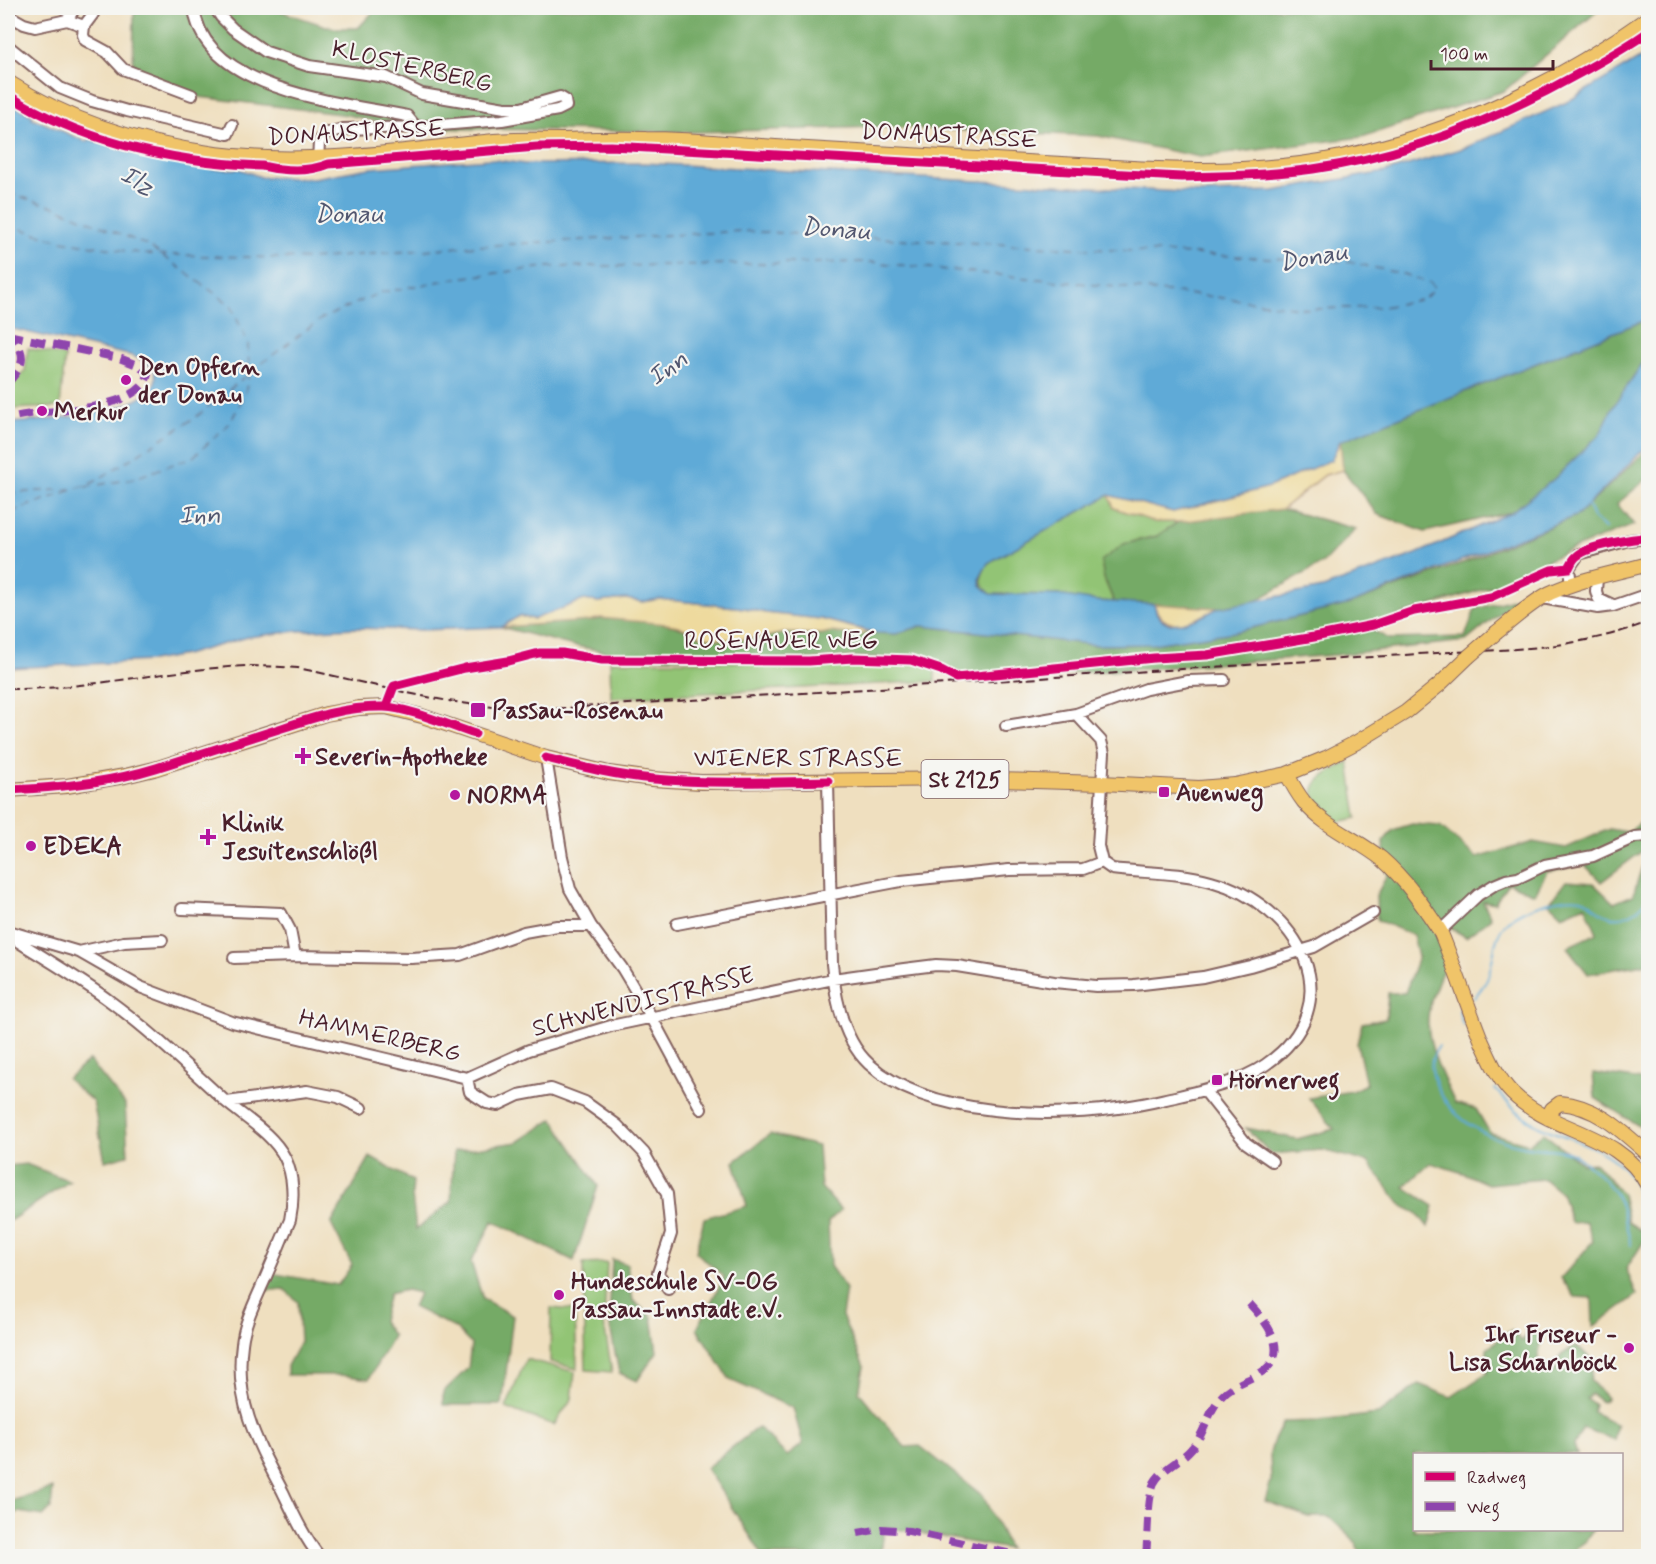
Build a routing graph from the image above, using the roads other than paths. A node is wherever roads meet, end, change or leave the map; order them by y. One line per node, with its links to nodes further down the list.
1 (75, 8): 7 (street)
2 (96, 8): 8 (street)
3 (194, 8): 13 (street, KLOSTERBERG)
4 (215, 8): 13 (street, KLOSTERBERG)
5 (8, 15): 7 (street)
6 (1648, 18): 14 (main road, DONAUSTRASSE)
7 (67, 20): 8 (street)
8 (84, 26): 11 (street)
9 (8, 46): 12 (street)
10 (8, 82): 14 (main road, DONAUSTRASSE)
11 (192, 95)
12 (232, 125)
13 (416, 127): 14 (street, KLOSTERBERG)
14 (318, 159)
15 (1648, 538): 18 (street)
16 (1648, 564): 17 (main road, WIENER STRASSE / St 2125)
17 (1597, 578): 18 (main road, WIENER STRASSE / St 2125); 21 (street)
18 (1572, 585): 20 (main road, WIENER STRASSE / St 2125)
19 (1648, 594): 21 (street)
20 (1542, 598): 21 (street); 26 (main road, WIENER STRASSE / St 2125, bridge)
21 (1613, 606)
22 (1224, 680): 23 (street)
23 (1076, 714): 24 (street); 28 (street)
24 (1006, 726)
25 (546, 758): 27 (main road, WIENER STRASSE / St 2125); 29 (main road, WIENER STRASSE / St 2125); 36 (street)
26 (1287, 774): 28 (main road, WIENER STRASSE / St 2125); 37 (main road)
27 (828, 781): 28 (main road, WIENER STRASSE / St 2125); 32 (street)
28 (1102, 783): 31 (street)
29 (8, 790)
30 (1648, 836): 37 (street)
31 (1102, 862): 32 (street); 40 (street)
32 (831, 894): 35 (street); 44 (street)
33 (182, 909): 42 (street)
34 (1373, 913): 40 (street, SCHWENDISTRASSE)
35 (677, 924)
36 (591, 926): 42 (street); 45 (street)
37 (1440, 931): 51 (main road)
38 (8, 933): 41 (street, HAMMERBERG); 48 (street)
39 (162, 940): 41 (street, HAMMERBERG)
40 (1301, 951): 44 (street, SCHWENDISTRASSE); 47 (street)
41 (79, 952): 46 (street, HAMMERBERG)
42 (296, 956): 43 (street)
43 (234, 958)
44 (834, 979): 45 (street, SCHWENDISTRASSE); 47 (street)
45 (652, 1018): 46 (street, SCHWENDISTRASSE); 50 (street)
46 (467, 1078): 55 (street, HAMMERBERG)
47 (1204, 1090): 53 (street)
48 (227, 1102): 49 (street); 56 (street)
49 (361, 1108)
50 (700, 1108)
51 (1548, 1118): 52 (main road); 54 (main road)
52 (1648, 1154)
53 (1272, 1161)
54 (1648, 1186)
55 (668, 1289)
56 (319, 1557)

